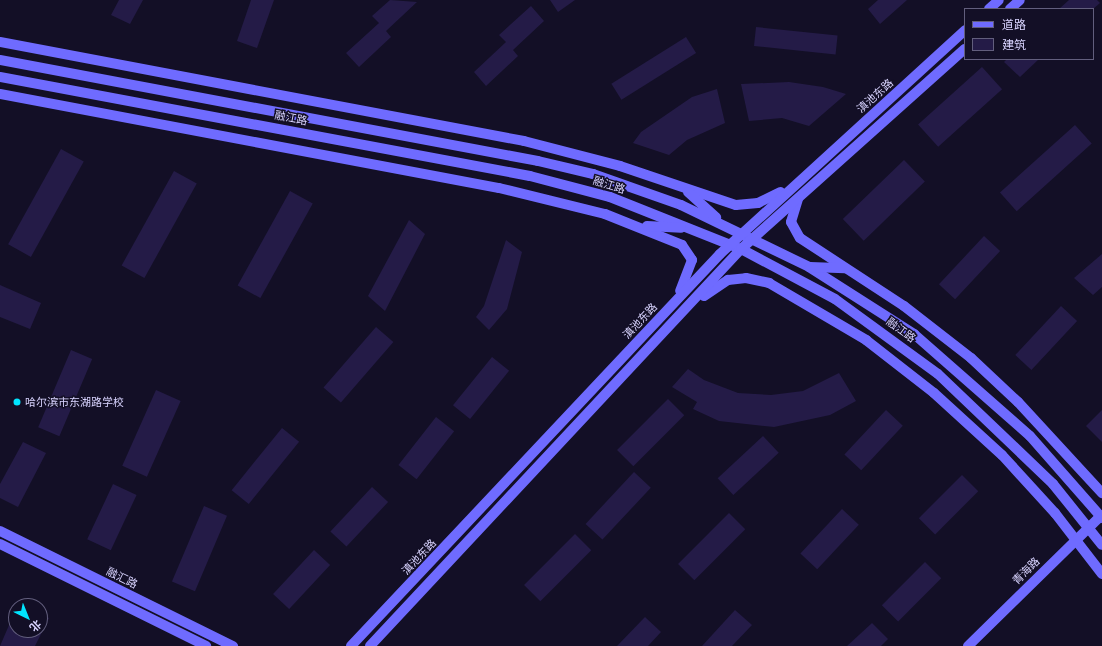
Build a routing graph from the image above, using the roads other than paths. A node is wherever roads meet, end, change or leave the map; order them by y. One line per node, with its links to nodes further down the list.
1 (998, 0): 3 (street)
2 (1020, 0): 4 (street)
3 (990, 8)
4 (1011, 8)
5 (964, 31): 11 (street, 滇池东路)
6 (1, 42): 12 (street)
7 (964, 50): 13 (street)
8 (0, 60): 14 (street, 融江路)
9 (0, 77): 16 (street, 融江路)
10 (0, 94): 15 (street)
11 (793, 186): 12 (street); 17 (street, 滇池东路)
12 (684, 188): 14 (street)
13 (800, 195): 18 (street); 22 (street)
14 (724, 224): 17 (street, 融江路)
15 (639, 226): 16 (street); 23 (street)
16 (689, 228): 19 (street, 融江路)
17 (742, 233): 18 (street, 融江路); 19 (street, 滇池东路)
18 (753, 238): 20 (street); 21 (street, 融江路)
19 (730, 244): 20 (street, 融江路); 23 (street, 滇池东路)
20 (742, 249): 24 (street); 27 (street, 融江路)
21 (808, 266): 22 (street); 26 (street, 融江路)
22 (848, 268): 25 (street)
23 (674, 303): 37 (street, 滇池东路)
24 (677, 317): 29 (street); 38 (street)
25 (1102, 493)
26 (1102, 517): 27 (street, 青海路)
27 (1089, 526): 29 (street, 青海路); 31 (street, 融江路)
28 (0, 531): 36 (street, 融汇路)
29 (1076, 539): 32 (street); 39 (street, 青海路)
30 (0, 544): 35 (street)
31 (1102, 545)
32 (1086, 552): 33 (street); 34 (street)
33 (1102, 561)
34 (1102, 574)
35 (206, 646)
36 (233, 646)
37 (351, 646)
38 (370, 646)
39 (968, 646)

